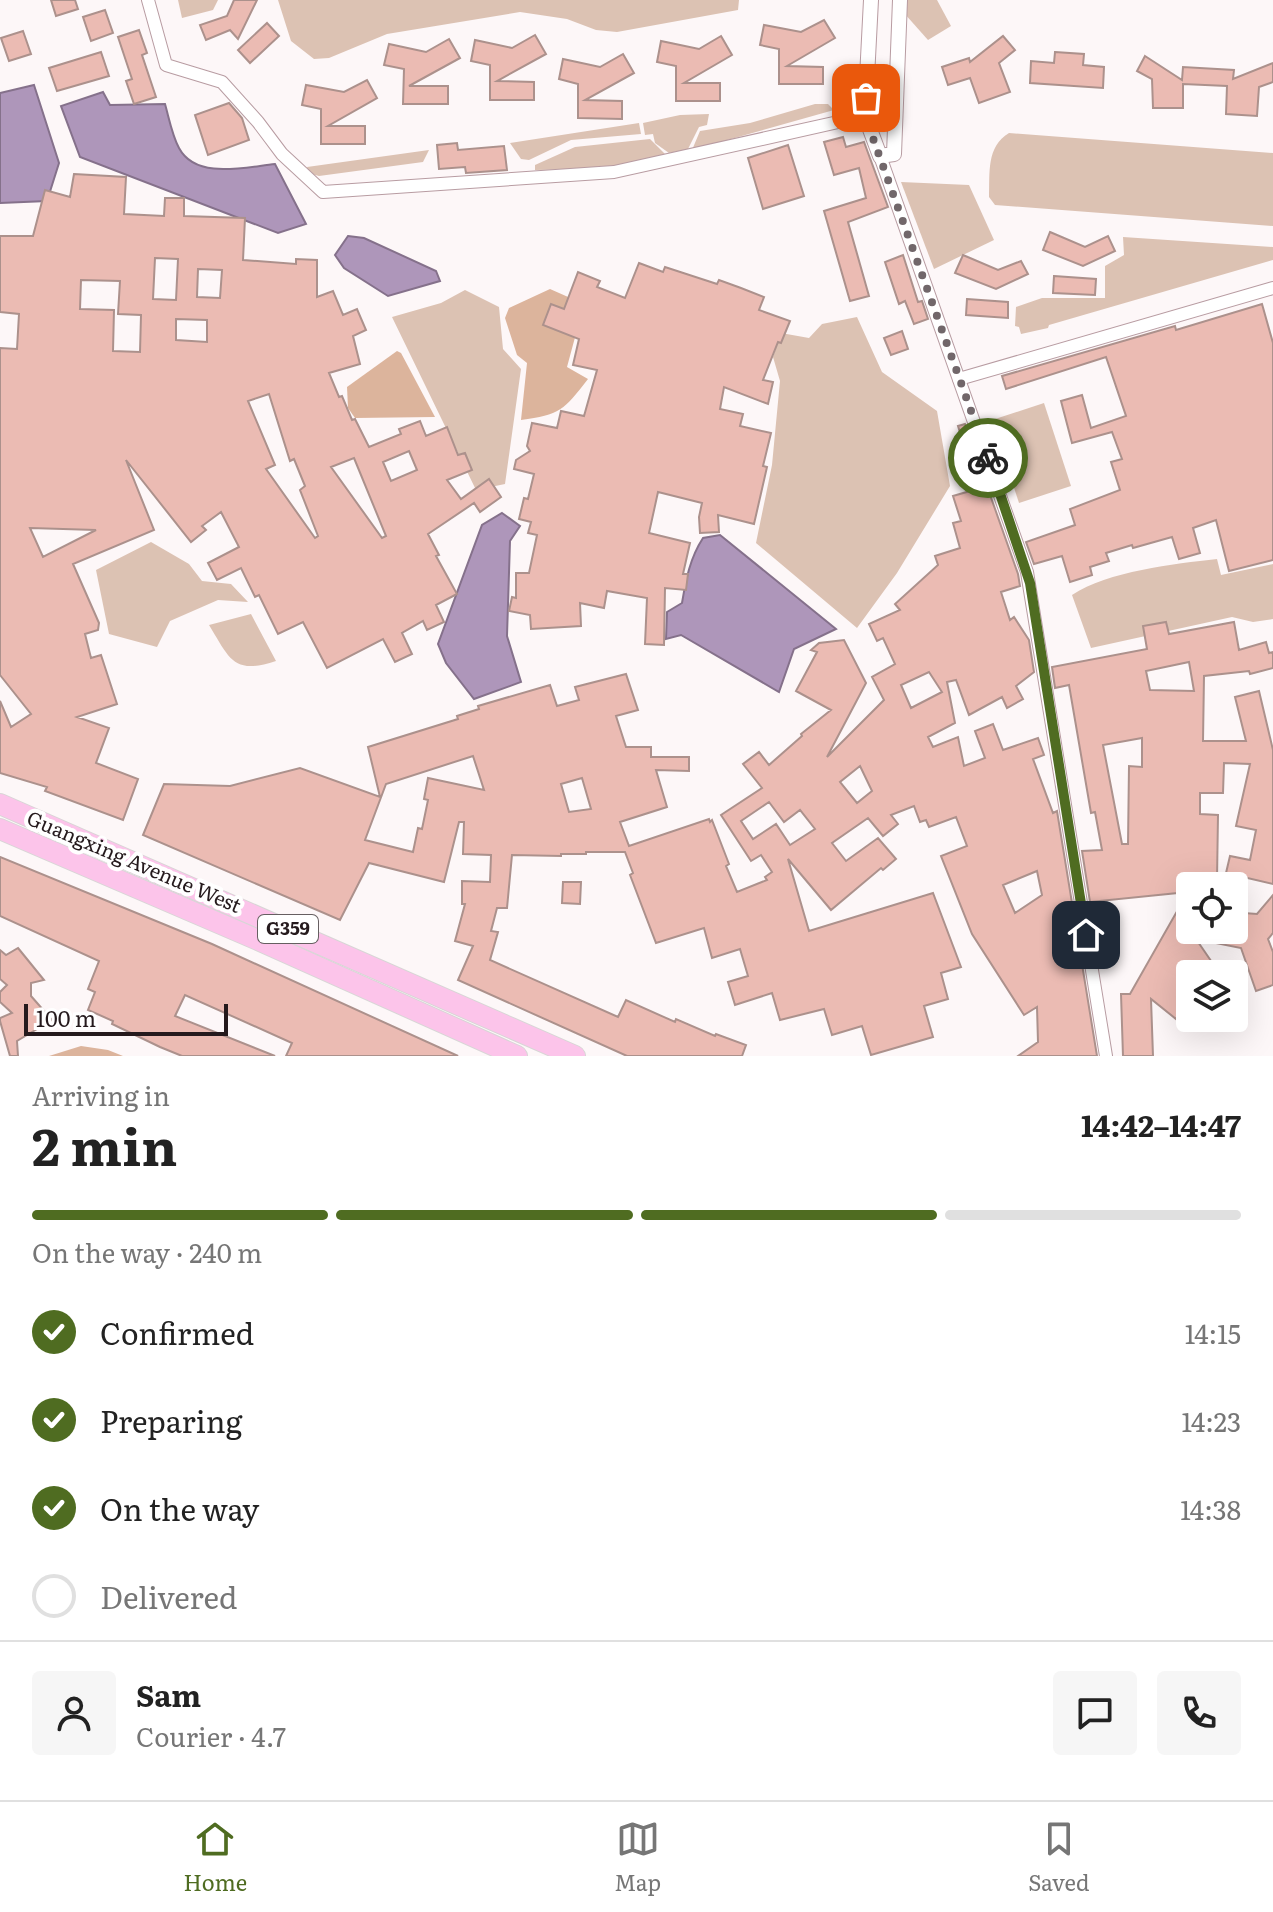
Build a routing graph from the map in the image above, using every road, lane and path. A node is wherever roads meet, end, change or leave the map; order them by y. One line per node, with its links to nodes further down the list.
1 (148, 0): 4 (street)
2 (871, 0): 4 (street)
3 (900, 0): 5 (street)
4 (865, 116): 5 (street)
5 (880, 156): 7 (street)
6 (1273, 288): 7 (street)
7 (959, 379): 12 (street)
8 (0, 804): 11 (highway, Guangxing Avenue West / G359)
9 (0, 829): 10 (highway, Guangxing Avenue West / G359)
10 (517, 1056)
11 (575, 1056)
12 (1106, 1056)

